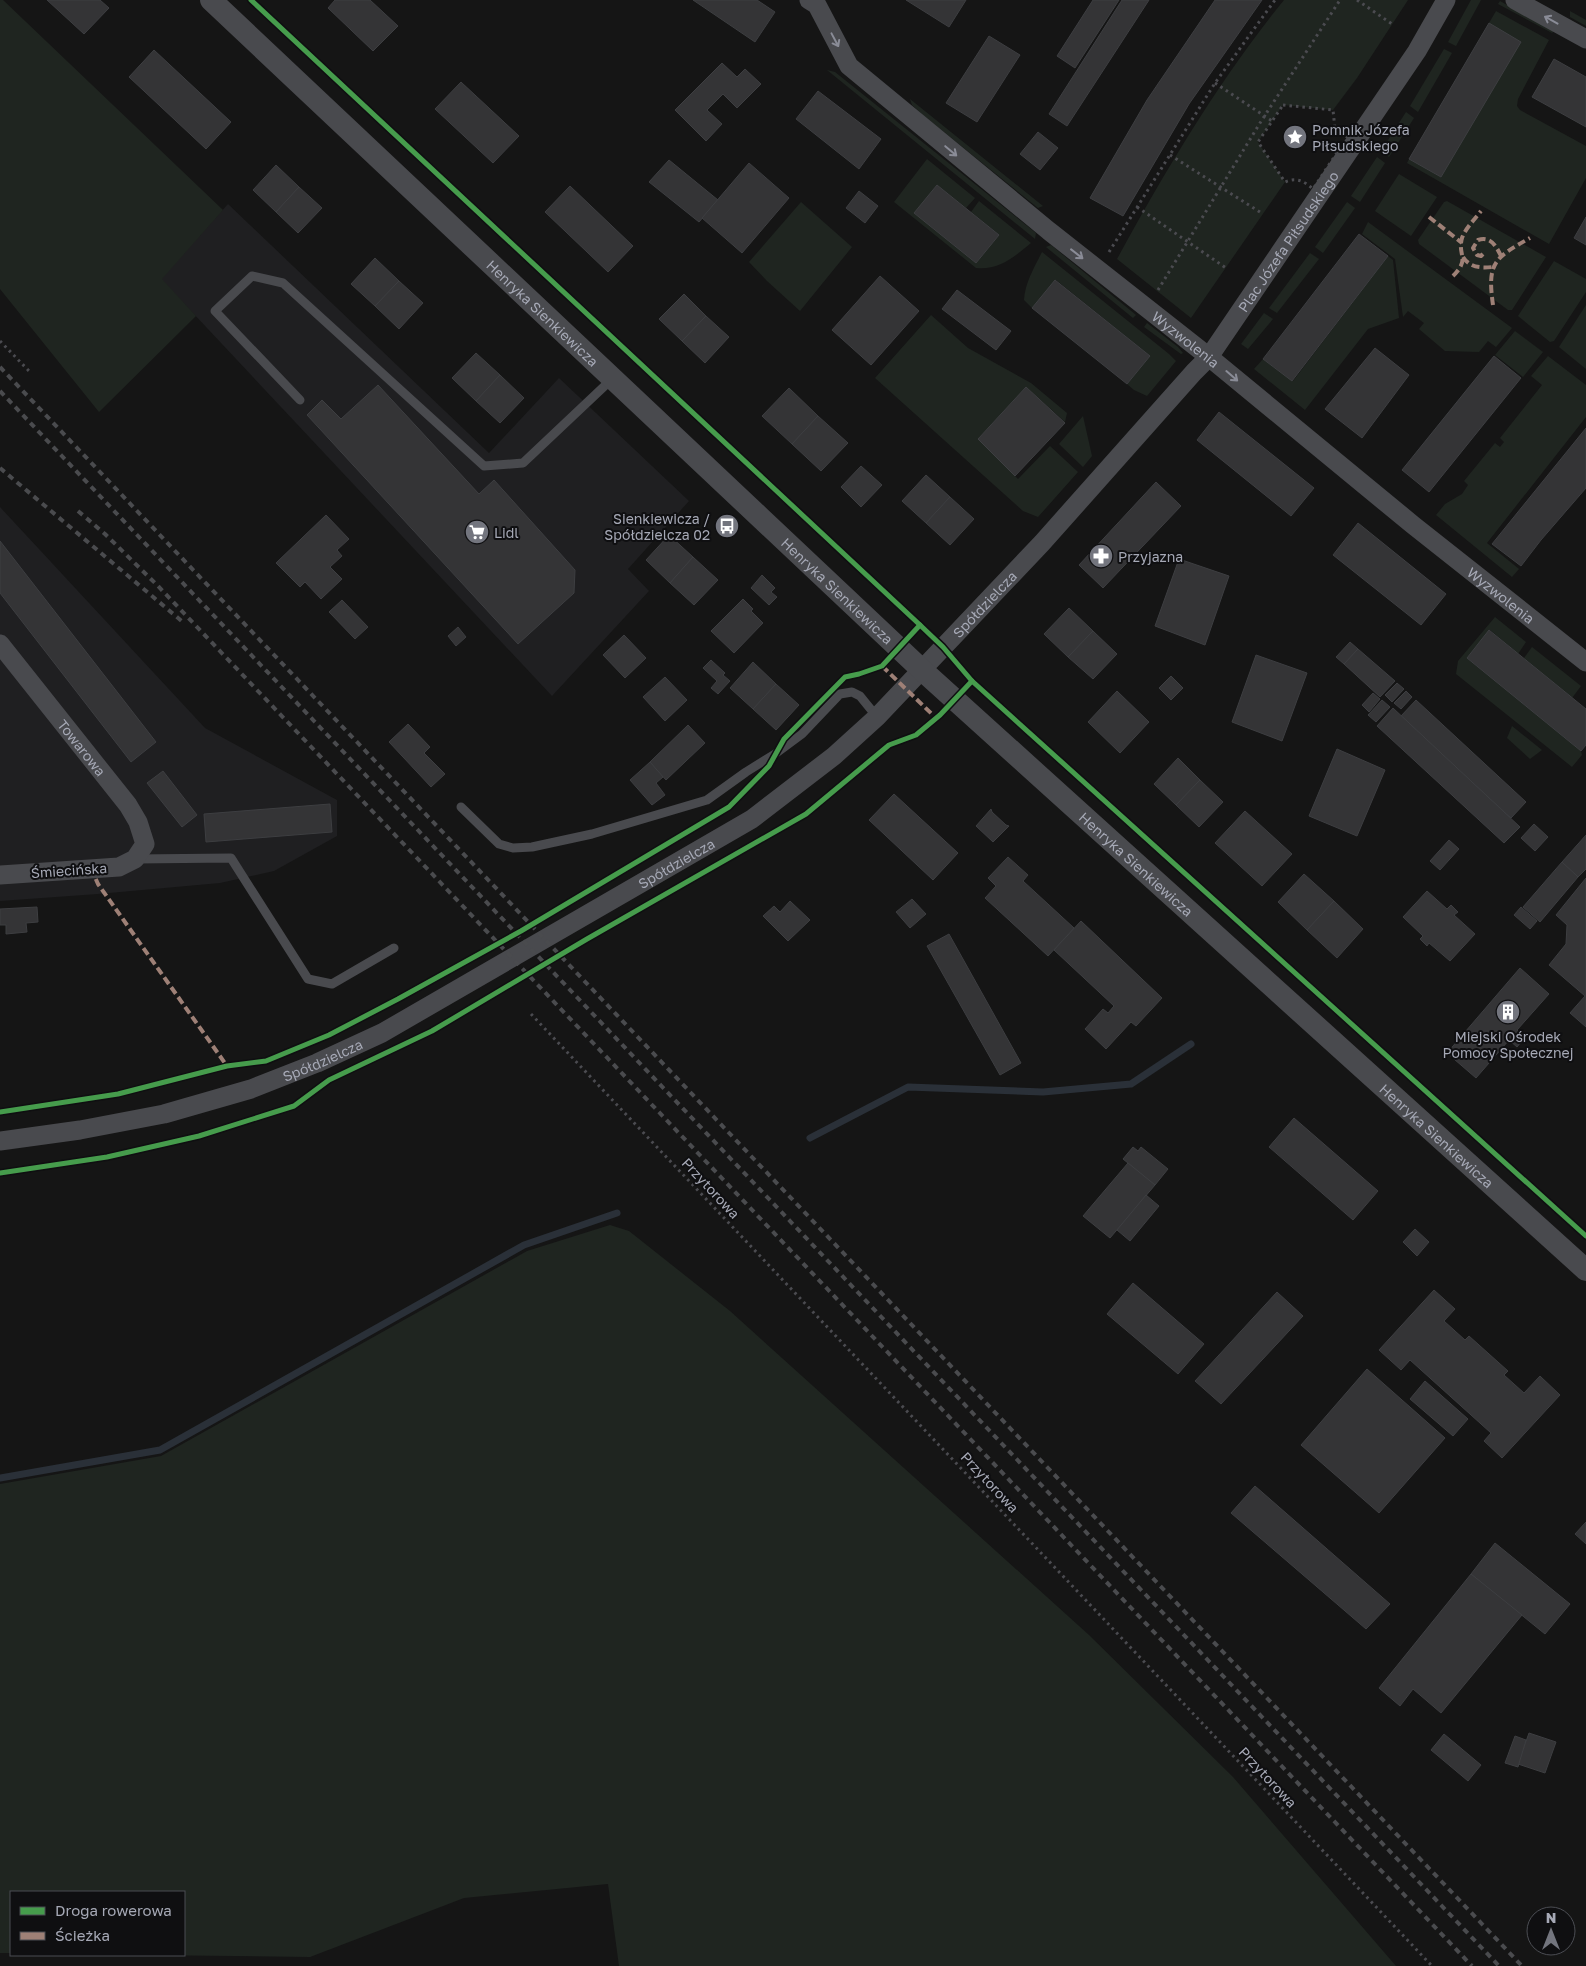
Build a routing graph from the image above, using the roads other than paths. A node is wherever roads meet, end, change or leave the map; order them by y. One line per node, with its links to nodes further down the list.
1 (211, 0): 7 (street, Henryka Sienkiewicza)
2 (809, 0): 6 (street, Wyzwolenia, one-way to 6)
3 (1446, 0): 6 (street, Plac Józefa Piłsudskiego)
4 (1515, 0): 5 (street, one-way to 4)
5 (1586, 39)
6 (1209, 357): 10 (street, Wyzwolenia, one-way to 10); 11 (street, Spółdzielcza)
7 (612, 378): 8 (lane); 11 (street, Henryka Sienkiewicza)
8 (300, 400)
9 (0, 644): 14 (street, Towarowa)
10 (1586, 662)
11 (922, 670): 12 (street, Spółdzielcza); 18 (street, Henryka Sienkiewicza)
12 (877, 717): 13 (lane); 17 (street, Spółdzielcza)
13 (461, 807)
14 (135, 859): 15 (street, Śmiecińska); 16 (lane)
15 (0, 875)
16 (394, 948)
17 (0, 1141)
18 (1583, 1260)

